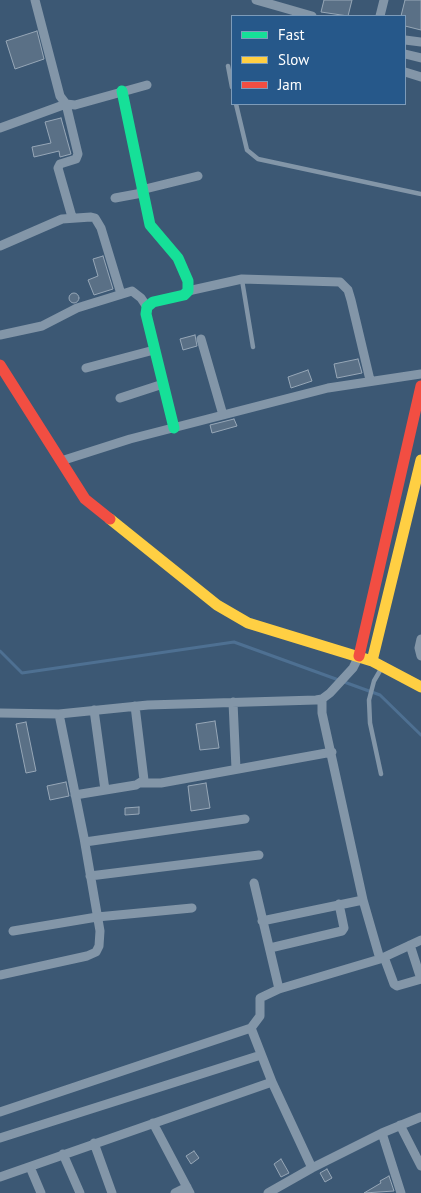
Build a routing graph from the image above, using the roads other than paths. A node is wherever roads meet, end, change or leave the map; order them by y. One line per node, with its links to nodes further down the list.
1 (35, 0): 16 (street)
2 (256, 0): 4 (street)
3 (384, 0): 5 (street)
4 (308, 15)
5 (380, 15)
6 (406, 40): 7 (street)
7 (421, 42)
8 (406, 54): 9 (street)
9 (421, 58)
10 (228, 66): 13 (lane)
11 (406, 72): 12 (street)
12 (421, 77)
13 (231, 82)
14 (147, 85): 15 (street)
15 (122, 91): 16 (street); 20 (street)
16 (66, 104): 18 (street); 23 (street)
17 (236, 105): 21 (lane)
18 (0, 128)
19 (198, 176): 20 (street)
20 (142, 192): 22 (street); 26 (street)
21 (421, 194)
22 (115, 198)
23 (72, 216): 24 (street); 27 (street)
24 (0, 246)
25 (242, 279): 26 (street); 31 (lane); 36 (street)
26 (188, 291): 28 (street)
27 (120, 294): 28 (street); 29 (street)
28 (148, 307): 32 (street)
29 (0, 335)
30 (201, 339): 40 (street)
31 (254, 348)
32 (154, 350): 34 (street); 37 (street)
33 (0, 364): 43 (street)
34 (86, 368)
35 (421, 374): 36 (street)
36 (370, 380): 40 (street)
37 (163, 384): 39 (street); 41 (street)
38 (421, 386): 45 (street)
39 (120, 398)
40 (223, 415): 41 (street)
41 (174, 428): 43 (street)
42 (421, 460): 47 (street)
43 (61, 461): 45 (street)
44 (421, 639): 46 (street)
45 (359, 656): 47 (street); 50 (street)
46 (421, 656)
47 (372, 661): 48 (street)
48 (382, 668): 49 (street); 58 (lane)
49 (421, 687)
50 (322, 699): 51 (street); 56 (street)
51 (233, 702): 52 (street); 57 (street)
52 (135, 706): 53 (street); 59 (street)
53 (94, 710): 55 (street); 60 (street)
54 (0, 713): 55 (street)
55 (59, 714): 61 (street)
56 (332, 752): 57 (street); 67 (street)
57 (236, 769): 59 (street)
58 (381, 774)
59 (141, 783): 60 (street)
60 (105, 790): 61 (street)
61 (75, 795): 63 (street)
62 (245, 819): 63 (street)
63 (85, 842): 65 (street)
64 (259, 855): 65 (street)
65 (90, 876): 70 (street)
66 (254, 883): 71 (street)
67 (363, 900): 68 (street); 76 (street)
68 (339, 904): 71 (street); 75 (street)
69 (192, 908): 70 (street)
70 (97, 917): 72 (street); 77 (street)
71 (262, 921): 75 (street)
72 (13, 931)
73 (421, 940): 74 (street)
74 (410, 945): 76 (street); 78 (street)
75 (270, 948): 79 (street)
76 (382, 958): 78 (street); 79 (street)
77 (0, 975)
78 (421, 979)
79 (278, 989): 80 (street)
80 (251, 1028): 81 (street); 83 (street)
81 (261, 1055): 82 (street); 88 (street)
82 (272, 1082): 85 (street); 93 (street)
83 (0, 1112)
84 (421, 1117): 86 (street)
85 (153, 1123): 89 (street); 95 (street)
86 (400, 1125): 87 (street); 91 (street)
87 (382, 1133): 93 (street); 101 (street)
88 (0, 1138)
89 (94, 1143): 90 (street); 98 (street)
90 (63, 1154): 92 (street); 97 (street)
91 (421, 1166)
92 (30, 1167): 94 (street); 96 (street)
93 (312, 1168): 100 (street)
94 (0, 1177)
95 (189, 1190): 99 (street)
96 (41, 1193)
97 (80, 1193)
98 (112, 1193)
99 (175, 1193)
100 (268, 1193)
101 (401, 1193)

